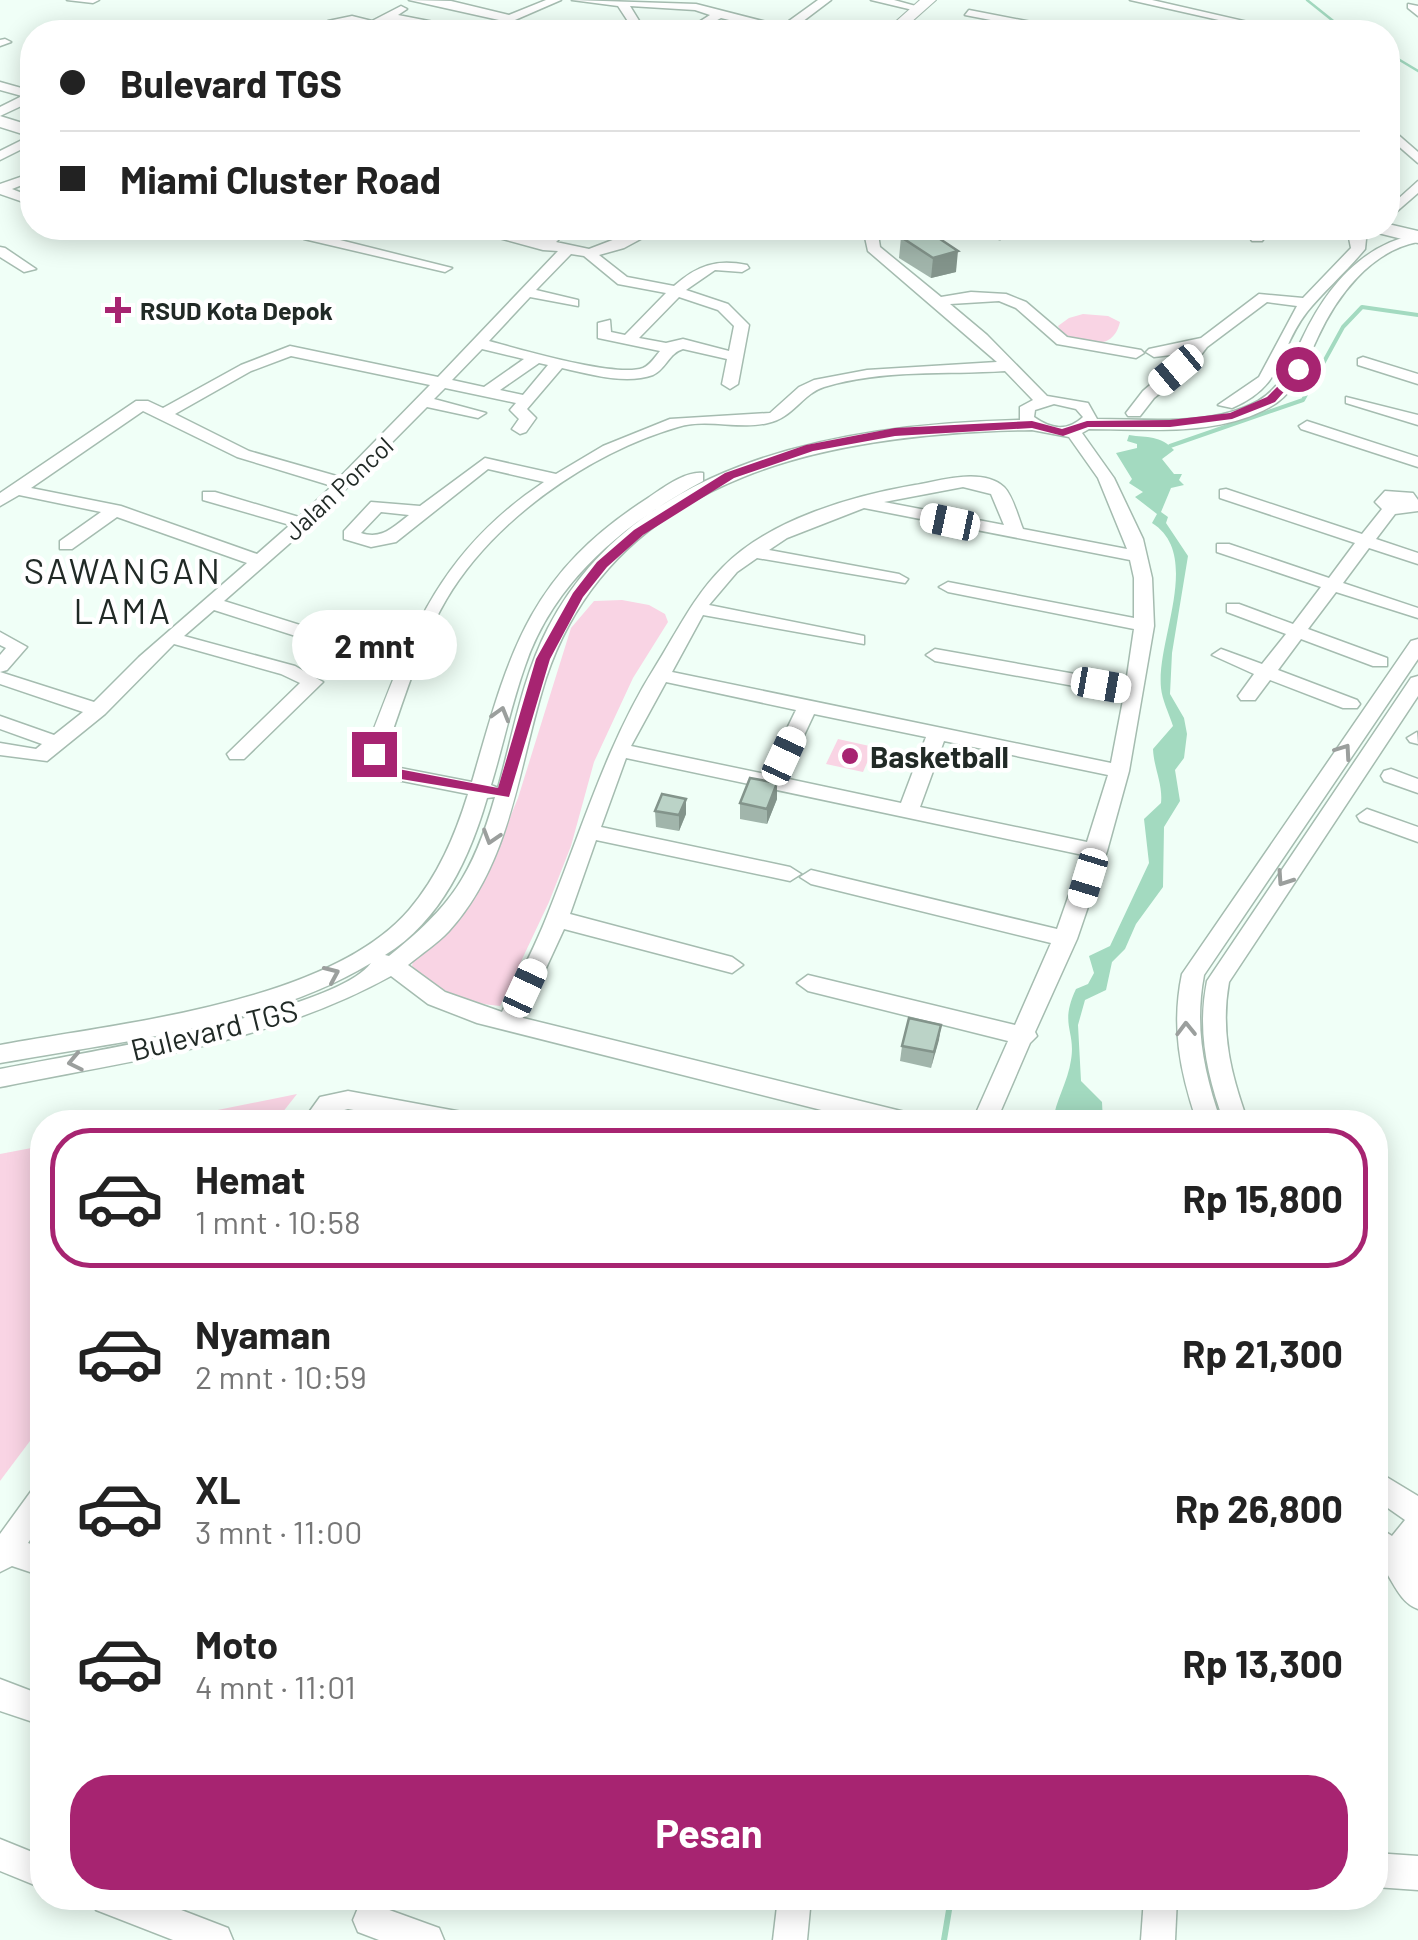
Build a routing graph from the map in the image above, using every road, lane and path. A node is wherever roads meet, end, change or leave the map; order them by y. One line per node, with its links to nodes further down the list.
1 (73, 0): 2 (street)
2 (93, 0)
3 (415, 0): 14 (street); 15 (street)
4 (555, 0): 15 (street)
5 (578, 0): 9 (street)
6 (825, 0): 20 (street)
7 (877, 0): 11 (street)
8 (1136, 0): 22 (street)
9 (625, 2): 10 (street)
10 (691, 4): 13 (street)
11 (923, 4)
12 (969, 13): 21 (street)
13 (718, 15): 18 (street); 19 (street)
14 (388, 17): 16 (street); 17 (street)
15 (510, 19)
16 (383, 20)
17 (406, 20)
18 (709, 20)
19 (740, 20)
20 (797, 20)
21 (1003, 20)
22 (1230, 20)
23 (1418, 185): 24 (street)
24 (1400, 203)
25 (1413, 239): 36 (street)
26 (326, 240): 41 (street)
27 (518, 240): 34 (street)
28 (553, 240): 34 (street)
29 (631, 240): 39 (street)
30 (872, 240): 49 (street)
31 (986, 240): 35 (street)
32 (1354, 240): 40 (street)
33 (1366, 240): 36 (street)
34 (543, 246): 38 (street)
35 (975, 248)
36 (1380, 250): 44 (street)
37 (0, 251): 43 (street)
38 (566, 251): 39 (street); 48 (street, Jalan Poncol)
39 (588, 254): 47 (street)
40 (1342, 265): 44 (street); 45 (street)
41 (446, 268)
42 (742, 268): 47 (street)
43 (30, 269)
44 (1359, 271): 46 (street)
45 (1324, 282): 46 (street); 51 (street)
46 (1344, 287): 76 (street)
47 (676, 291): 53 (street); 58 (street)
48 (526, 292): 50 (street); 54 (street, Jalan Poncol)
49 (938, 302): 57 (street); 62 (street)
50 (573, 303)
51 (1309, 303): 55 (street); 74 (street)
52 (605, 323): 53 (street)
53 (628, 340): 56 (street)
54 (478, 343): 59 (street); 65 (street, Jalan Poncol)
55 (1200, 347): 57 (street); 63 (street)
56 (670, 348): 58 (street); 60 (street)
57 (1148, 354): 63 (street)
58 (733, 356): 66 (street)
59 (536, 358): 60 (street); 67 (street)
60 (558, 362): 68 (street)
61 (1362, 362): 64 (street)
62 (1009, 366): 71 (street); 80 (street)
63 (1176, 370): 74 (street)
64 (1418, 379)
65 (444, 382): 67 (street); 70 (street, Jalan Poncol); 72 (street)
66 (730, 384)
67 (487, 392): 68 (street)
68 (526, 400): 78 (street)
69 (1352, 400): 75 (street)
70 (424, 402): 73 (street); 81 (street, Jalan Poncol)
71 (1033, 412): 76 (street); 76 (street); 102 (street, Bulevard TGS)
72 (166, 413): 81 (street); 82 (street)
73 (478, 413)
74 (1134, 413): 76 (street)
75 (1418, 420)
76 (1083, 422): 96 (street)
77 (1307, 426): 79 (street)
78 (520, 429)
79 (1418, 462)
80 (559, 480): 89 (street); 137 (street)
81 (342, 482): 90 (street, Jalan Poncol)
82 (18, 490): 85 (street); 88 (street)
83 (1226, 494): 92 (street)
84 (209, 496): 90 (street)
85 (0, 501)
86 (859, 503): 91 (street); 91 (street); 95 (street)
87 (1411, 503): 92 (street)
88 (115, 510): 93 (street); 98 (street)
89 (420, 512)
90 (302, 523): 98 (street, Jalan Poncol)
91 (1016, 535): 96 (street)
92 (1366, 541): 97 (street); 100 (street)
93 (66, 545)
94 (1223, 548): 100 (street)
95 (753, 552): 99 (street); 104 (street)
96 (1138, 556): 107 (street)
97 (1418, 559)
98 (260, 561): 103 (street, Jalan Poncol)
99 (899, 579)
100 (1333, 585): 106 (street); 108 (street)
101 (948, 587): 107 (street)
102 (565, 597): 137 (street, Bulevard TGS, one-way to 102); 138 (street, Bulevard TGS)
103 (212, 603): 109 (street); 111 (street, Jalan Poncol)
104 (698, 608): 112 (street); 119 (street)
105 (1233, 608): 108 (street)
106 (1415, 612)
107 (1145, 626): 122 (street)
108 (1297, 631): 116 (street); 118 (street)
109 (312, 635)
110 (0, 638): 117 (street)
111 (172, 638): 126 (street, Jalan Poncol); 132 (street)
112 (857, 640)
113 (1418, 645): 158 (street, one-way to 113)
114 (935, 655): 122 (street)
115 (1221, 655): 118 (street)
116 (1380, 662)
117 (0, 666)
118 (1266, 672): 123 (street); 124 (street)
119 (658, 675): 125 (street); 131 (street)
120 (0, 678): 126 (street)
121 (1418, 682): 159 (street, one-way to 159)
122 (1135, 691): 133 (street)
123 (1248, 696)
124 (1350, 704)
125 (808, 706): 128 (street); 135 (street)
126 (98, 710): 129 (street, Jalan Poncol)
127 (0, 722): 129 (street)
128 (938, 733): 133 (street); 139 (street)
129 (58, 743): 130 (street)
130 (0, 749)
131 (618, 750): 135 (street); 141 (street)
132 (237, 754)
133 (1119, 771): 143 (street)
134 (1391, 776): 136 (street)
135 (772, 781): 139 (street)
136 (1418, 786)
137 (479, 791): 138 (street); 146 (street, Bulevard TGS)
138 (504, 794): 147 (street, Bulevard TGS, one-way to 147)
139 (909, 810): 143 (street)
140 (1367, 816): 142 (street)
141 (590, 832): 144 (street); 145 (street)
142 (1418, 836)
143 (1096, 851): 145 (street)
144 (556, 919): 148 (street); 150 (street)
145 (1066, 939): 151 (street)
146 (364, 959): 147 (street); 152 (street, Bulevard TGS, one-way to 146)
147 (393, 964): 150 (street); 153 (street, Bulevard TGS, one-way to 153)
148 (732, 965)
149 (808, 982): 151 (street)
150 (509, 1023): 156 (street)
151 (1025, 1036): 157 (street)
152 (0, 1054)
153 (0, 1078)
154 (323, 1110): 155 (street)
155 (400, 1110)
156 (857, 1110)
157 (990, 1110)
158 (1204, 1110)
159 (1232, 1110)
160 (1388, 1491): 161 (street)
161 (1418, 1512)
162 (30, 1516): 165 (street)
163 (1418, 1526): 167 (street)
164 (1388, 1551): 167 (street)
165 (3, 1554): 166 (street)
166 (30, 1560)
167 (1400, 1563): 168 (street)
168 (1418, 1595)
169 (0, 1695): 170 (street)
170 (30, 1706)
171 (0, 1855): 172 (street)
172 (30, 1867)
173 (1388, 1871): 174 (street)
174 (1418, 1874)
175 (139, 1910): 179 (street)
176 (794, 1910): 181 (street)
177 (1160, 1910): 182 (street)
178 (370, 1920): 180 (street)
179 (216, 1940)
180 (427, 1940)
181 (790, 1940)
182 (1158, 1940)

